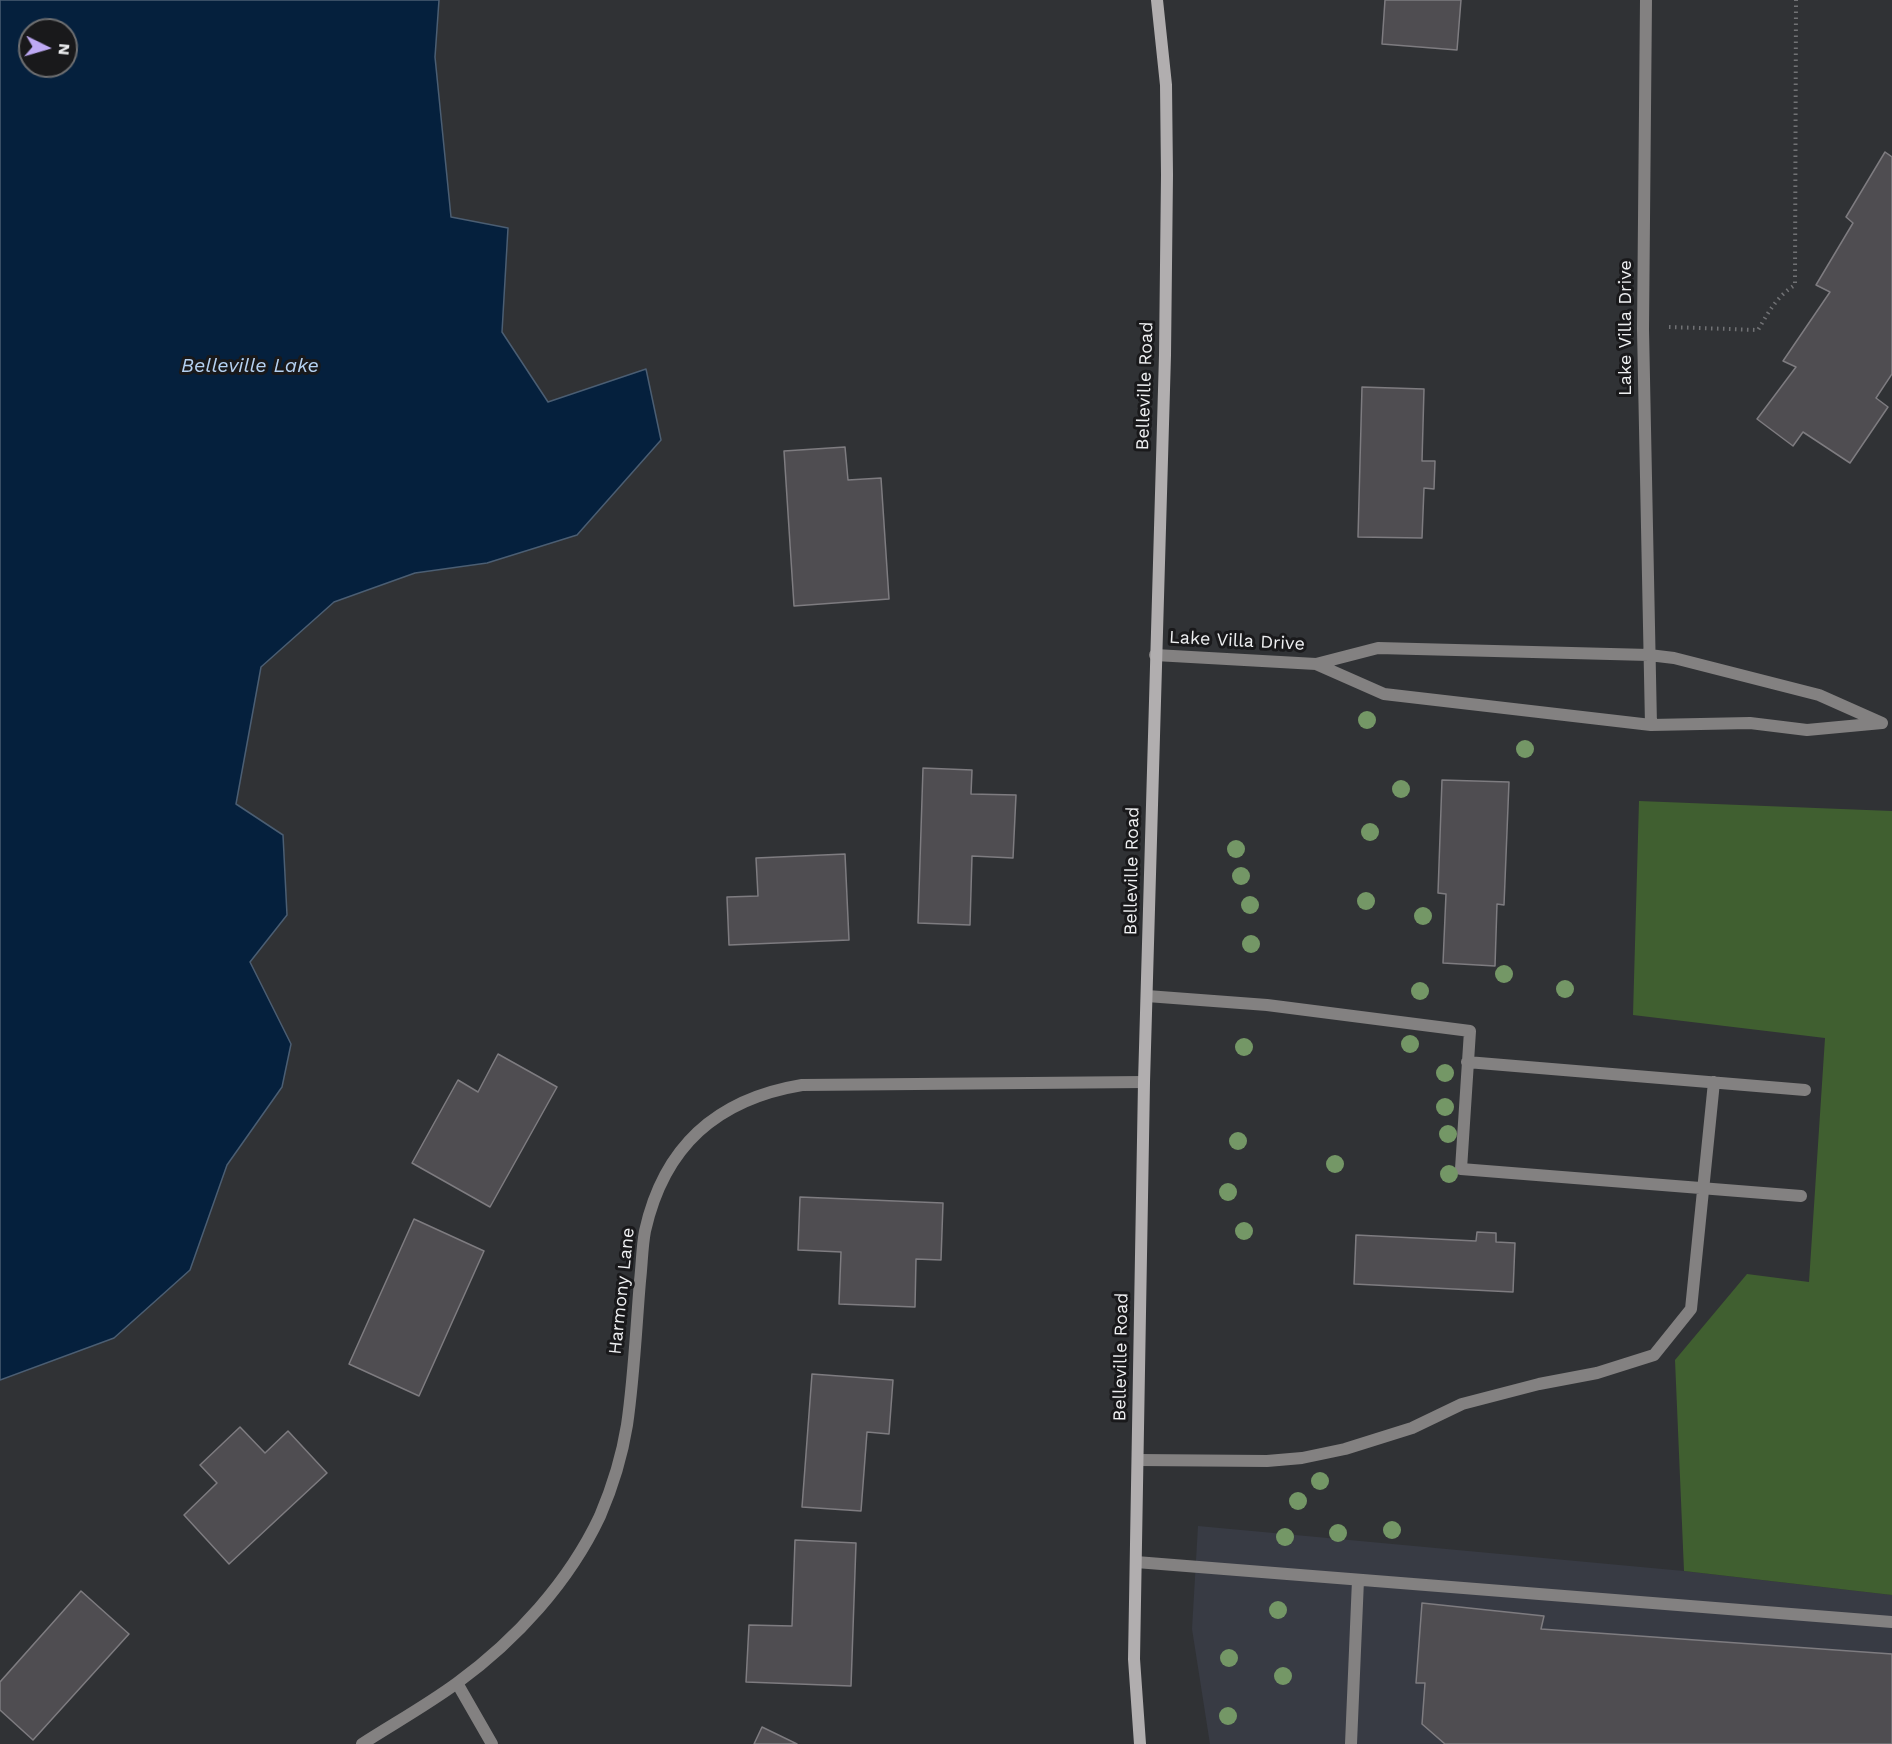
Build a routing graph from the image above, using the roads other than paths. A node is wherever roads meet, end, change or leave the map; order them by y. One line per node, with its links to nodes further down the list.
1 (1157, 0): 3 (main road, Belleville Road)
2 (1646, 0): 4 (street, Lake Villa Drive)
3 (1155, 655): 5 (street, Lake Villa Drive); 8 (main road, Belleville Road)
4 (1649, 656): 5 (street, Lake Villa Drive); 6 (street, Lake Villa Drive); 7 (street, Lake Villa Drive)
5 (1316, 664): 7 (street, Lake Villa Drive)
6 (1887, 724): 7 (street, Lake Villa Drive)
7 (1651, 725)
8 (1147, 996): 9 (street); 10 (main road, Belleville Road)
9 (1467, 1062): 11 (street); 13 (street)
10 (1144, 1082): 15 (main road, Belleville Road); 19 (street, Harmony Lane)
11 (1714, 1082): 12 (street); 13 (street)
12 (1805, 1090)
13 (1704, 1188): 14 (street); 15 (street)
14 (1801, 1196)
15 (1138, 1460): 16 (main road, Belleville Road)
16 (1136, 1562): 17 (street); 22 (main road, Belleville Road)
17 (1358, 1580): 18 (street); 23 (street)
18 (1892, 1622)
19 (457, 1683): 20 (street, Harmony Lane); 21 (street)
20 (362, 1744)
21 (492, 1744)
22 (1140, 1744)
23 (1351, 1744)

